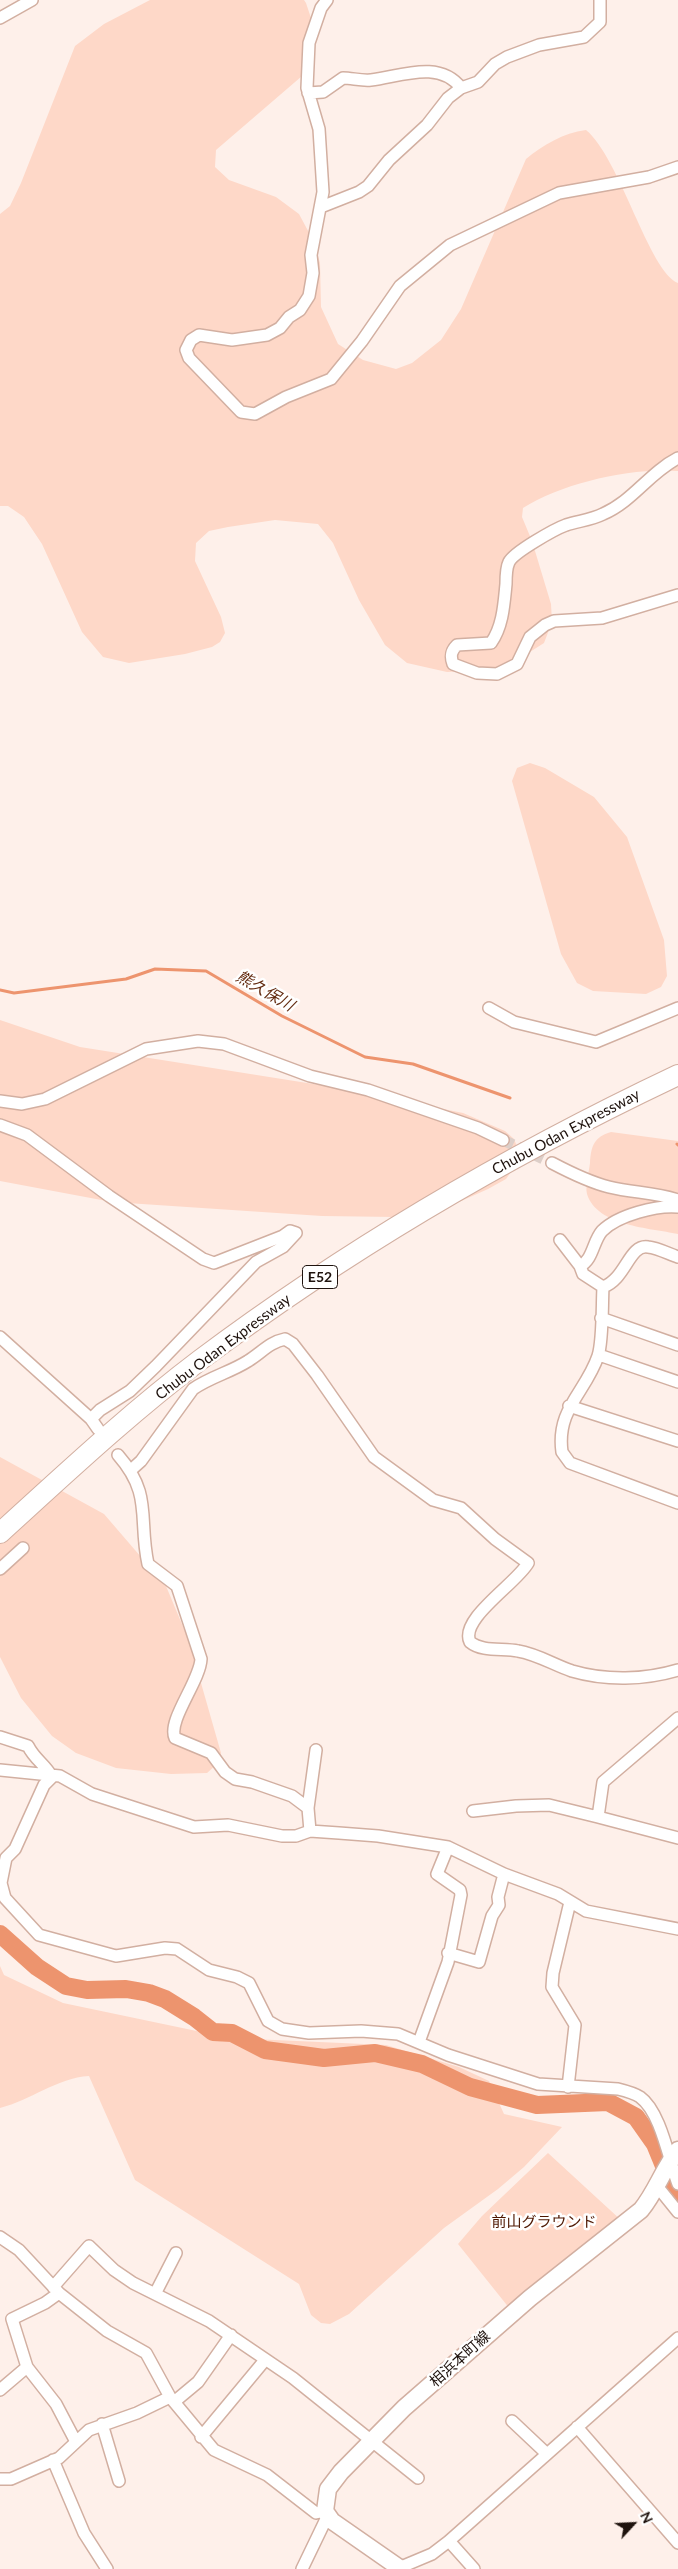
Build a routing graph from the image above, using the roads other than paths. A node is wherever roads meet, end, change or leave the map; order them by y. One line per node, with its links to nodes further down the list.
1 (32, 0): 4 (street)
2 (327, 0): 6 (street)
3 (600, 0): 5 (street)
4 (0, 18)
5 (461, 88): 6 (street); 8 (street)
6 (308, 93): 8 (street)
7 (678, 167): 8 (street)
8 (321, 207)
9 (678, 458): 10 (street)
10 (678, 595)
11 (489, 1008): 12 (street)
12 (678, 1008)
13 (678, 1075): 34 (highway, Chubu Odan Expressway / E52)
14 (0, 1101): 16 (street)
15 (0, 1125): 25 (street)
16 (504, 1140)
17 (552, 1163): 18 (street)
18 (678, 1200)
19 (678, 1207): 22 (street)
20 (560, 1240): 22 (street)
21 (678, 1258): 23 (street)
22 (580, 1266): 23 (street)
23 (604, 1287): 24 (street)
24 (601, 1318): 26 (street); 27 (street)
25 (0, 1337)
26 (678, 1345)
27 (599, 1355): 28 (street); 29 (street)
28 (678, 1382)
29 (569, 1406): 30 (street); 33 (street)
30 (678, 1441)
31 (118, 1455): 32 (street)
32 (130, 1470): 37 (street); 43 (street)
33 (678, 1503)
34 (0, 1533)
35 (23, 1548): 36 (street)
36 (0, 1569)
37 (678, 1670)
38 (678, 1718): 45 (street)
39 (0, 1737): 42 (street)
40 (316, 1750): 43 (street)
41 (0, 1770): 42 (street)
42 (52, 1777): 46 (street); 49 (street)
43 (308, 1808): 46 (street)
44 (473, 1812): 45 (street)
45 (598, 1817): 47 (street)
46 (310, 1831): 48 (street)
47 (678, 1838)
48 (448, 1848): 50 (street); 53 (street)
49 (3, 1857): 54 (street)
50 (504, 1874): 51 (street); 53 (street)
51 (570, 1902): 52 (street); 55 (street)
52 (678, 1929)
53 (448, 1953): 54 (street)
54 (419, 2042): 55 (street)
55 (568, 2087): 56 (street)
56 (667, 2167): 57 (street); 58 (street); 73 (main road, 相浜本町線)
57 (678, 2184)
58 (678, 2212)
59 (0, 2237): 61 (street)
60 (176, 2253): 62 (street)
61 (56, 2290): 62 (street); 66 (street); 68 (street)
62 (156, 2292): 63 (street)
63 (232, 2335): 65 (street); 68 (street)
64 (678, 2338): 71 (street)
65 (265, 2360): 72 (street); 73 (street)
66 (27, 2367): 67 (street); 74 (street)
67 (0, 2390)
68 (172, 2399): 70 (street); 72 (street)
69 (512, 2421): 75 (street)
70 (102, 2424): 74 (street); 79 (street)
71 (577, 2427): 75 (street); 82 (street)
72 (201, 2437): 80 (street)
73 (371, 2441): 77 (street); 80 (main road, 相浜本町線)
74 (76, 2442): 76 (street)
75 (547, 2454): 81 (street)
76 (53, 2460): 78 (street); 84 (street)
77 (418, 2478)
78 (0, 2479)
79 (119, 2481)
80 (326, 2513): 83 (main road); 85 (street)
81 (448, 2541): 83 (street); 86 (street)
82 (678, 2543)
83 (401, 2568)
84 (107, 2569)
85 (302, 2569)
86 (474, 2569)

